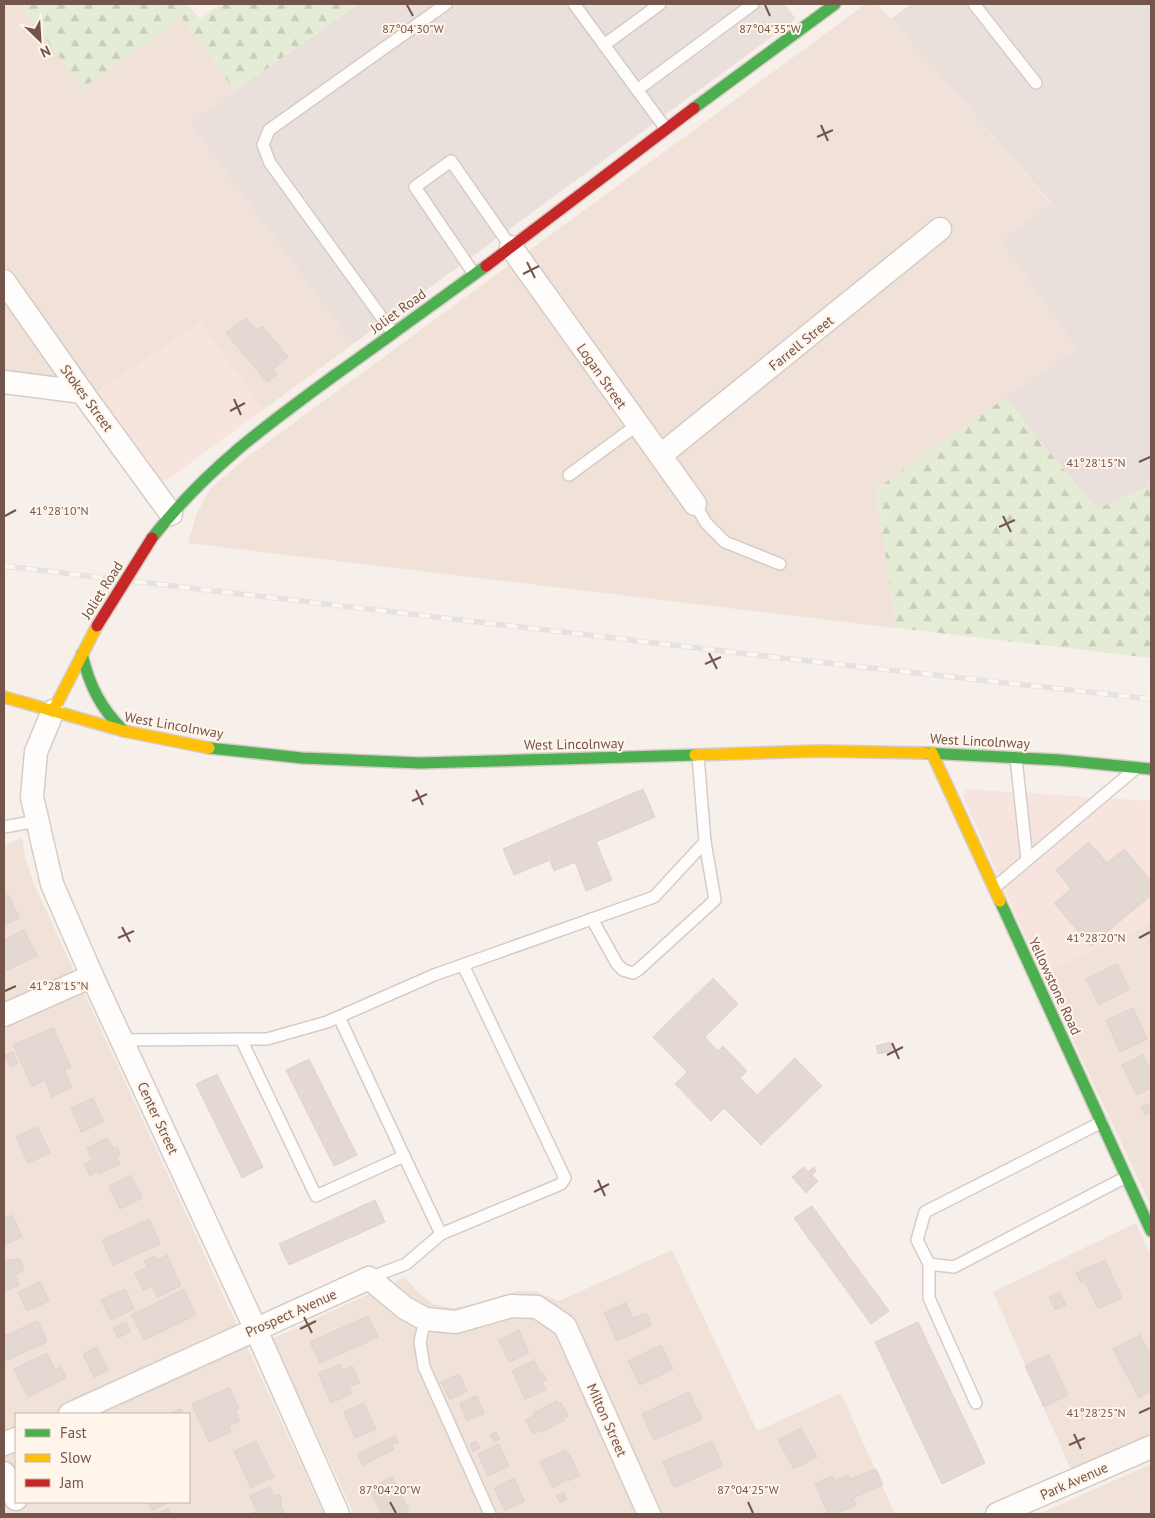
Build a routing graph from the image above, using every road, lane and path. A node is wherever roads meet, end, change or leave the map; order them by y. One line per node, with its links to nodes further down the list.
1 (446, 4): 15 (lane)
2 (574, 4): 7 (lane)
3 (660, 4): 7 (lane)
4 (754, 4): 9 (lane)
5 (974, 4): 8 (lane)
6 (821, 8): 10 (main road, Joliet Road)
7 (604, 45): 9 (lane)
8 (1036, 83)
9 (637, 90): 10 (lane)
10 (666, 129): 12 (main road, Joliet Road)
11 (940, 229): 19 (street, Farrell Street)
12 (511, 247): 13 (main road, Joliet Road); 13 (lane); 18 (street, Logan Street)
13 (474, 274): 15 (main road, Joliet Road)
14 (4, 281): 17 (street, Stokes Street)
15 (393, 333): 22 (main road, Joliet Road)
16 (4, 382): 17 (street)
17 (82, 392): 22 (street, Stokes Street)
18 (636, 424): 19 (street, Logan Street); 20 (lane)
19 (661, 455): 21 (street, Logan Street)
20 (569, 475)
21 (695, 504): 23 (lane)
22 (171, 514): 24 (main road, Joliet Road, bridge)
23 (780, 564)
24 (82, 654): 26 (main road, Joliet Road); 27 (main road)
25 (4, 697): 26 (main road, West Lincolnway)
26 (53, 711): 27 (main road, West Lincolnway); 33 (street, Center Street)
27 (124, 732): 29 (main road, West Lincolnway)
28 (932, 753): 29 (main road, West Lincolnway); 30 (main road, West Lincolnway); 37 (main road, Yellowstone Road)
29 (698, 756): 35 (lane)
30 (1016, 758): 31 (main road, West Lincolnway); 36 (lane)
31 (1137, 768): 32 (main road, West Lincolnway); 36 (lane)
32 (1151, 769)
33 (37, 821): 34 (lane); 40 (street, Center Street)
34 (4, 826)
35 (705, 842): 38 (lane); 38 (lane)
36 (1027, 860): 37 (lane)
37 (994, 888): 45 (main road, Yellowstone Road)
38 (592, 919): 39 (lane)
39 (463, 965): 42 (lane); 49 (lane)
40 (92, 976): 41 (street); 44 (street, Center Street)
41 (4, 1015)
42 (339, 1017): 43 (lane); 46 (lane)
43 (241, 1039): 44 (lane); 46 (lane)
44 (122, 1040): 53 (street, Center Street)
45 (1102, 1122): 47 (main road, Yellowstone Road); 50 (lane)
46 (404, 1156): 49 (lane)
47 (1126, 1177): 48 (main road, Yellowstone Road); 50 (lane)
48 (1151, 1231)
49 (441, 1234): 51 (lane)
50 (929, 1264): 54 (lane)
51 (369, 1278): 52 (street); 53 (street, Prospect Avenue)
52 (425, 1319): 60 (lane); 61 (street, Milton Street)
53 (256, 1330): 55 (street, Prospect Avenue); 59 (street, Center Street)
54 (976, 1403)
55 (72, 1413)
56 (1151, 1447): 62 (street, Park Avenue)
57 (4, 1473): 58 (street)
58 (15, 1497)
59 (338, 1514)
60 (490, 1514)
61 (649, 1514)
62 (996, 1514)

